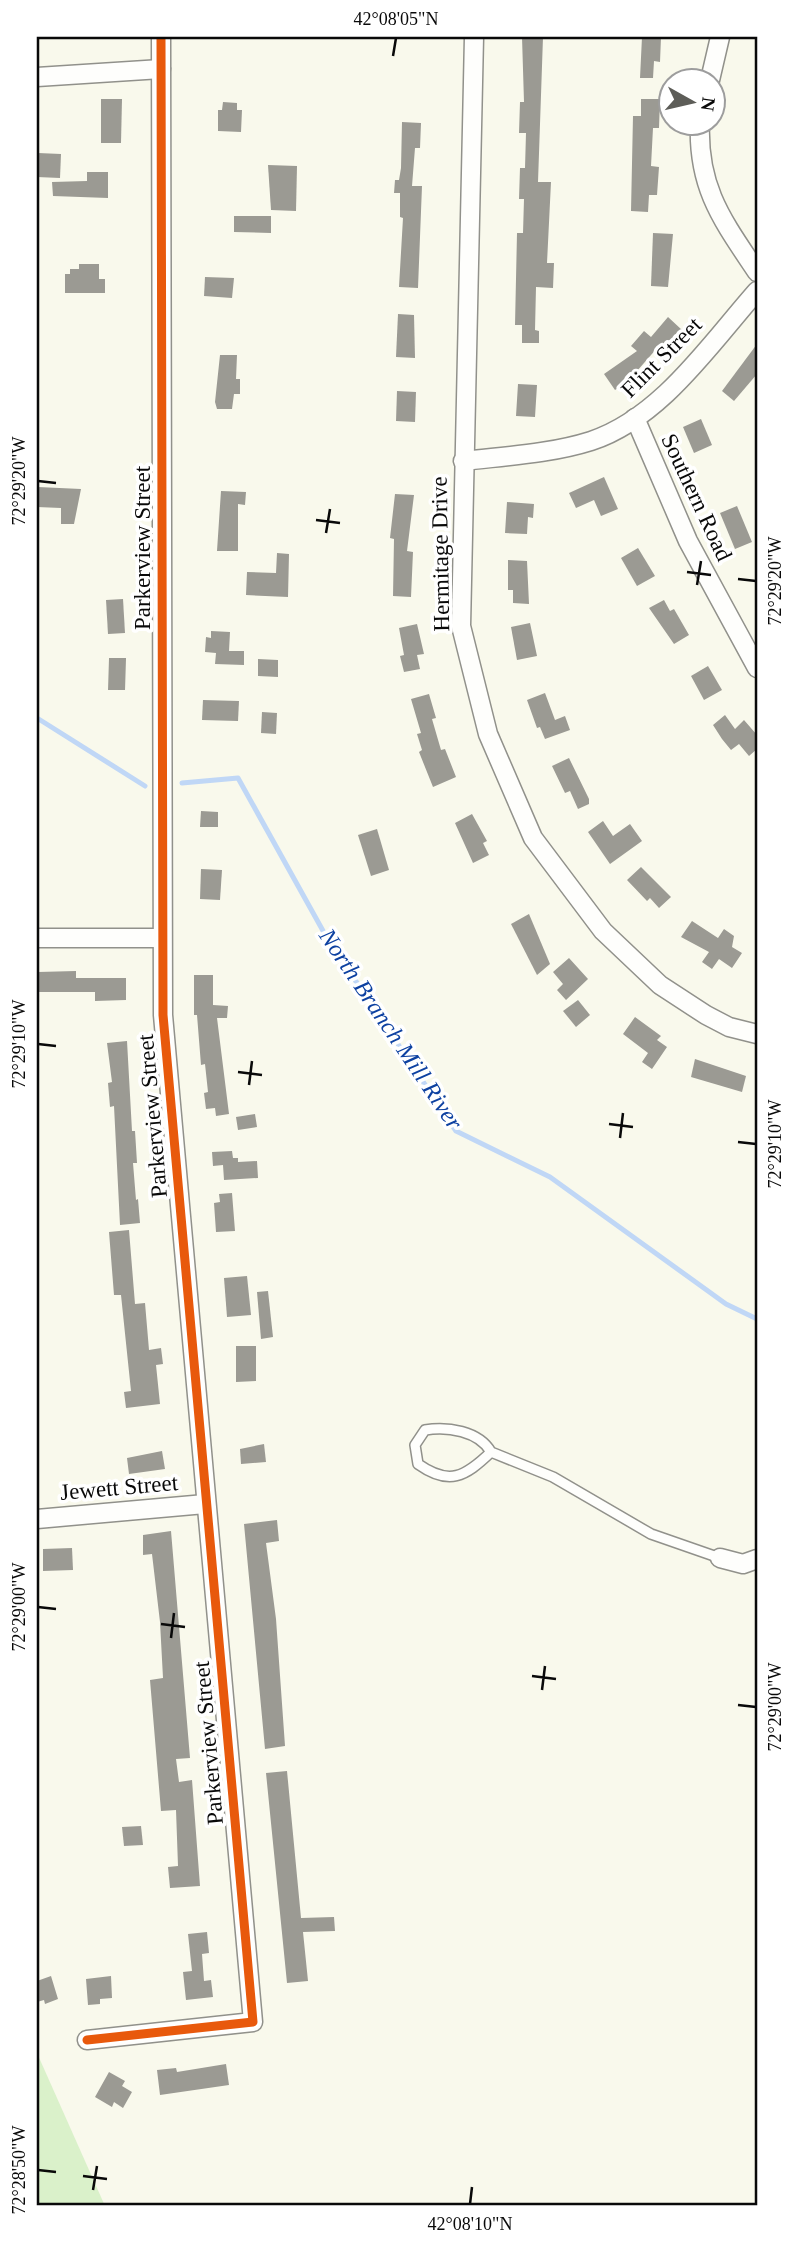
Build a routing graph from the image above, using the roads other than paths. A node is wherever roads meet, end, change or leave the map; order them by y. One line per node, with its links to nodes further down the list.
1 (161, 37): 5 (street, Parkerview Street)
2 (474, 37): 11 (street, Hermitage Drive)
3 (720, 37): 4 (street)
4 (713, 66)
5 (161, 69): 6 (street); 14 (street, Parkerview Street)
6 (37, 77)
7 (699, 136): 8 (street)
8 (757, 272)
9 (757, 291): 10 (street, Flint Street)
10 (635, 418): 11 (street, Flint Street); 12 (street, Southern Road)
11 (463, 461): 15 (street, Hermitage Drive)
12 (757, 668)
13 (37, 938): 14 (street)
14 (161, 938): 17 (street, Parkerview Street)
15 (757, 1034)
16 (491, 1452): 16 (lane); 19 (lane)
17 (205, 1504): 18 (street, Jewett Street); 21 (street, Parkerview Street)
18 (37, 1519)
19 (720, 1558): 20 (street)
20 (757, 1559)
21 (87, 2040)

